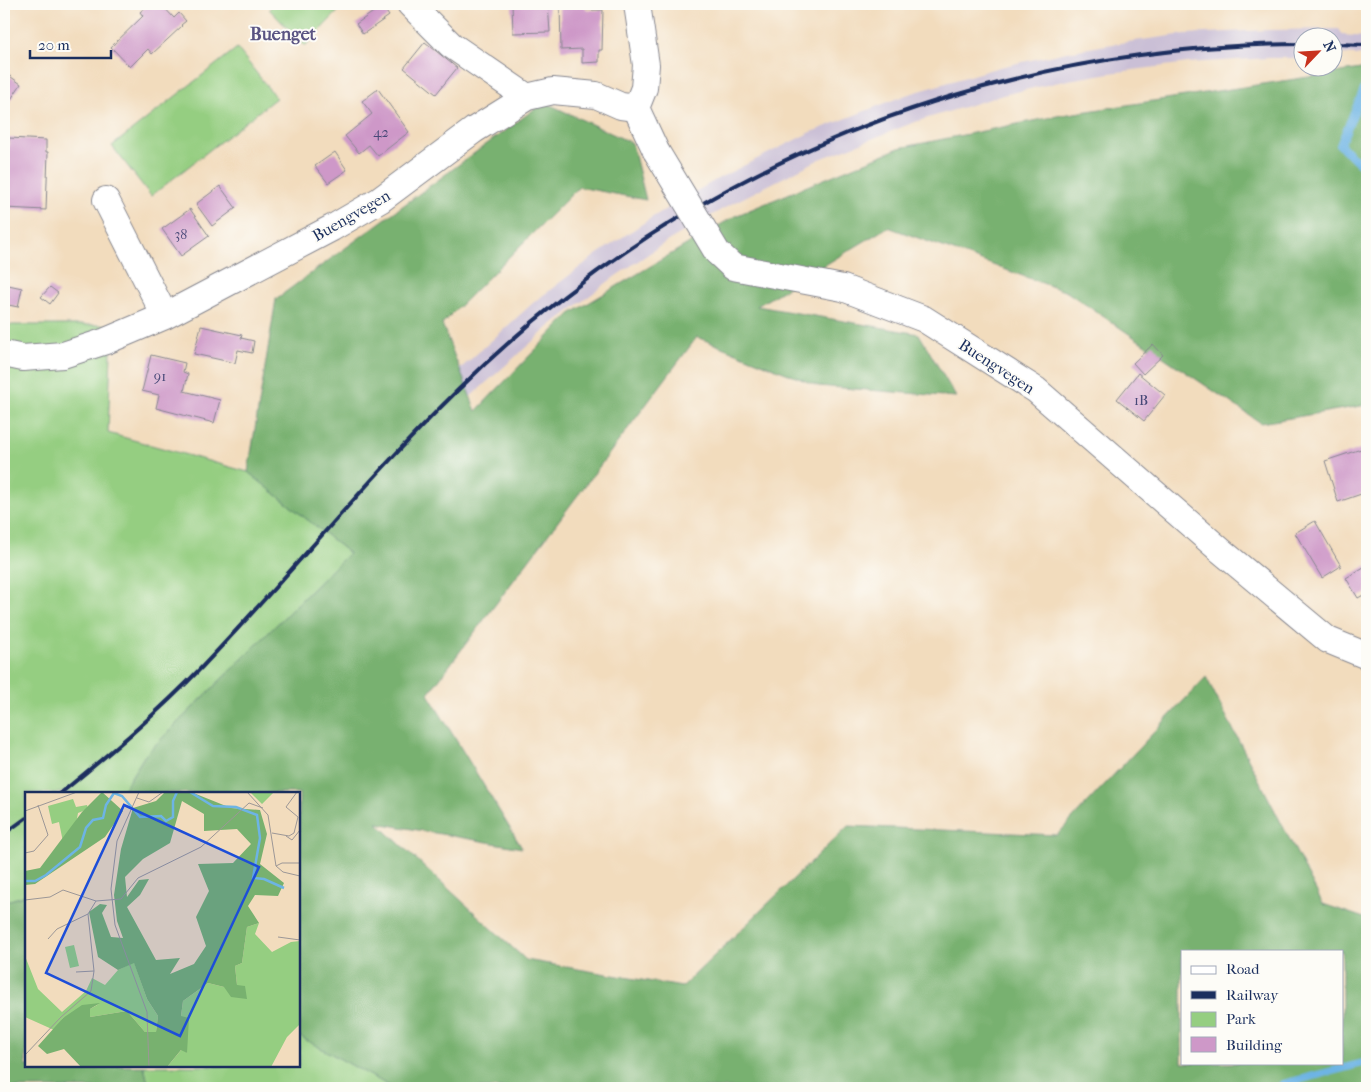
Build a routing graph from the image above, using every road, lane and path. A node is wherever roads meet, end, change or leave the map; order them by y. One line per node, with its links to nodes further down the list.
1 (410, 4): 3 (street)
2 (637, 4): 4 (street)
3 (527, 97): 4 (street, Buengvegen); 6 (street, Buengvegen)
4 (636, 108): 8 (street, Buengvegen, bridge)
5 (106, 200): 6 (street)
6 (165, 316): 7 (street, Buengvegen)
7 (4, 354)
8 (1367, 656)

